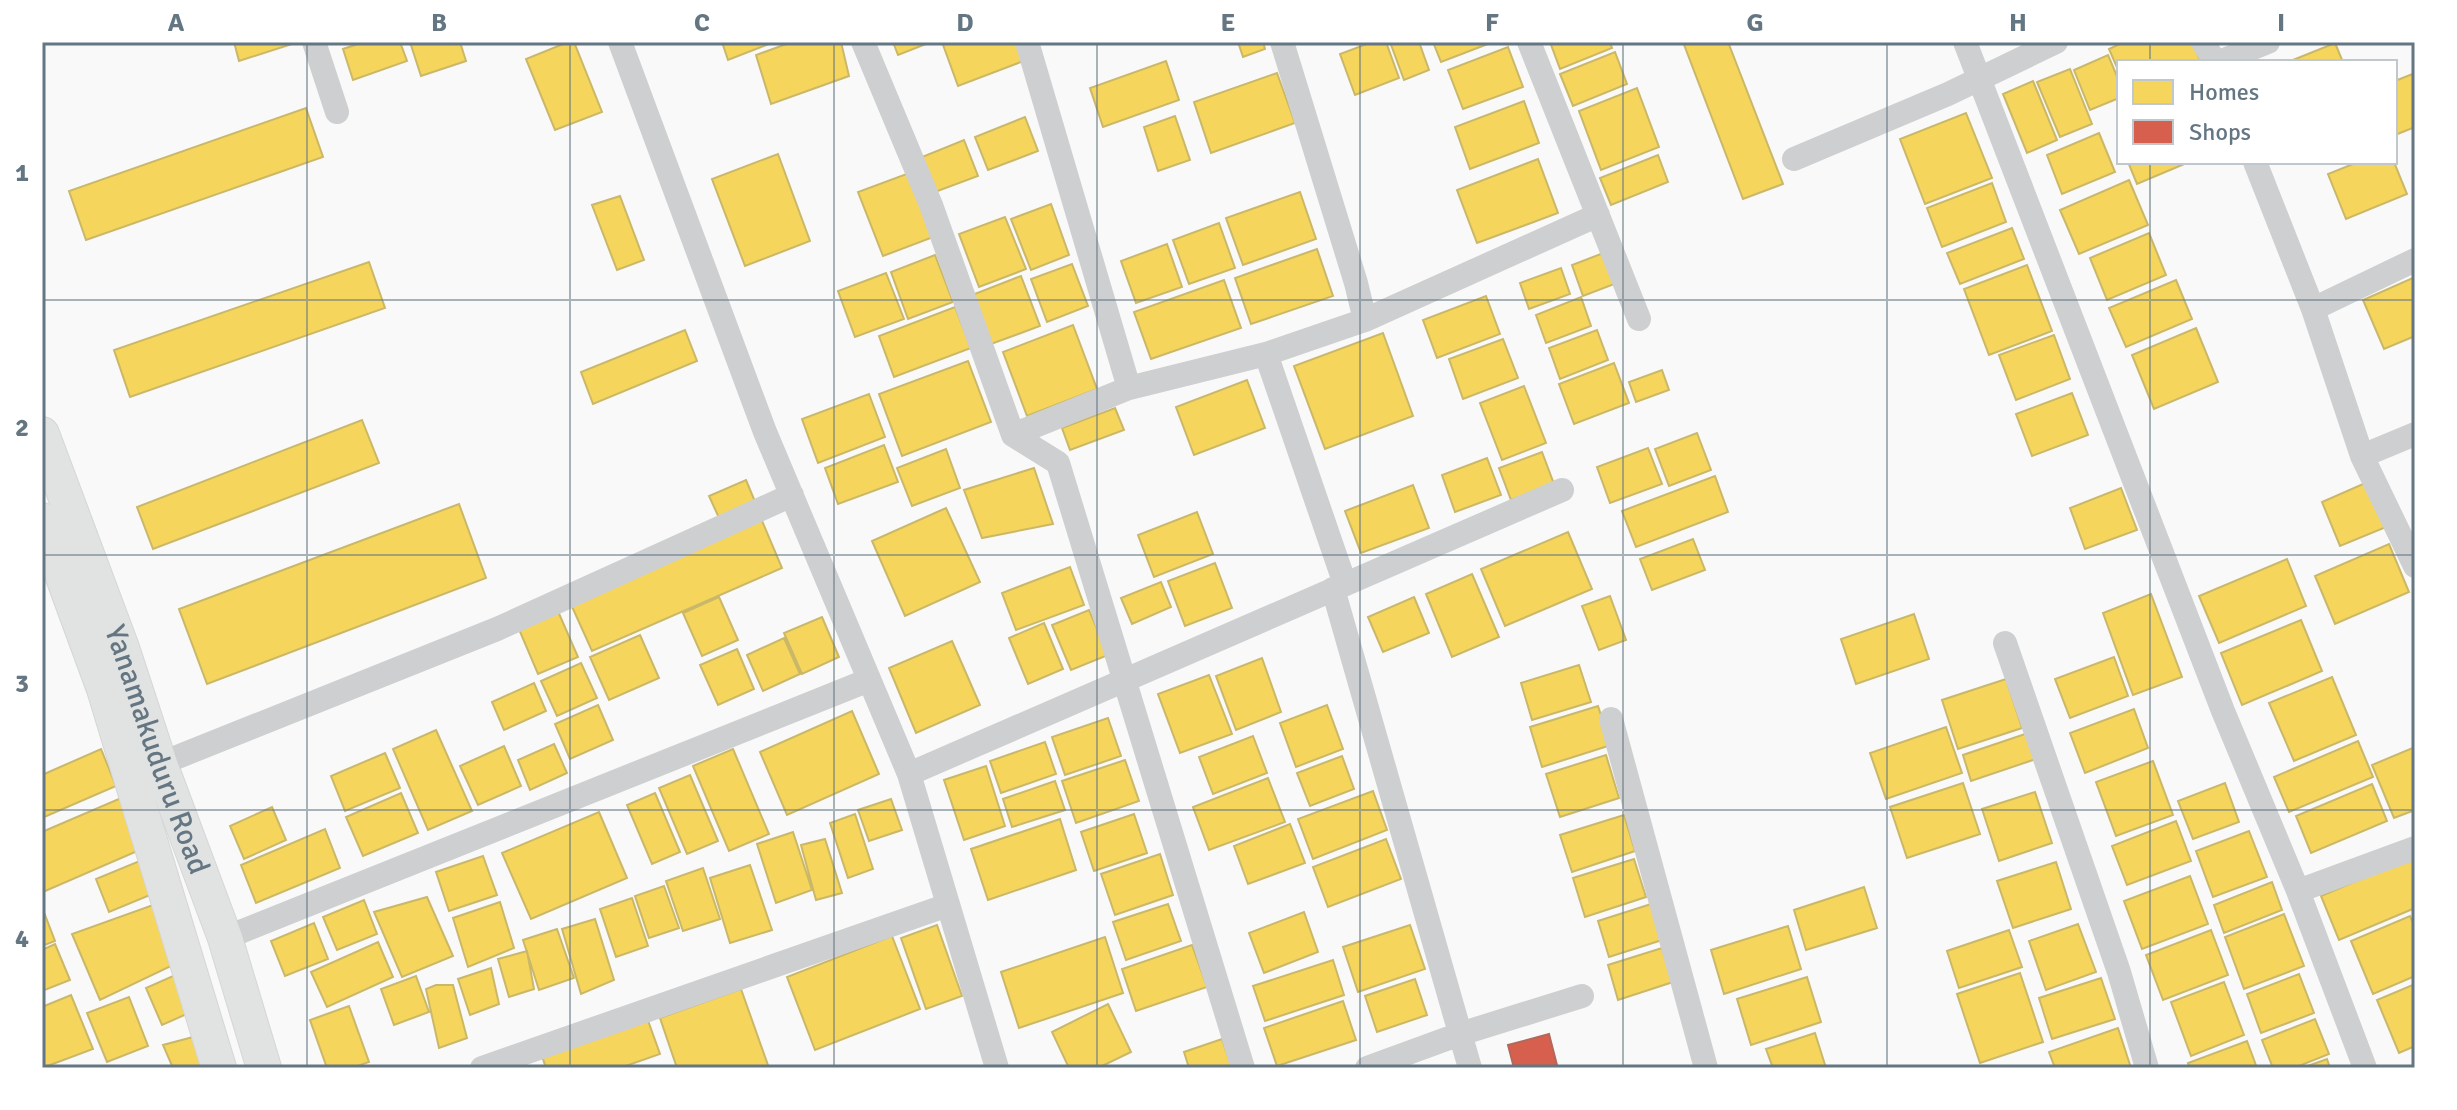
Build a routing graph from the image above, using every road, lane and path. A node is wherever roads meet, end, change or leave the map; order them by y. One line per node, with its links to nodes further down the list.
1 (314, 42): 14 (street)
2 (620, 42): 29 (street)
3 (863, 42): 26 (street)
4 (1027, 42): 23 (street)
5 (1282, 42): 21 (street)
6 (1529, 42): 17 (street)
7 (1965, 42): 13 (street)
8 (2056, 42): 13 (street)
9 (2203, 42): 11 (street)
10 (2268, 42): 12 (street)
11 (2216, 60)
12 (2222, 60)
13 (1980, 78): 15 (street); 40 (street)
14 (337, 112)
15 (1794, 159)
16 (2256, 164): 19 (street)
17 (1598, 215): 20 (street); 21 (street)
18 (2415, 260): 19 (street)
19 (2313, 309): 27 (street)
20 (1639, 319)
21 (1365, 320): 22 (street)
22 (1266, 354): 23 (street); 32 (street)
23 (1129, 388): 26 (street)
24 (42, 434): 37 (street, Yanamakuduru Road)
25 (2415, 434): 27 (street)
26 (1013, 435): 35 (street)
27 (2362, 456): 31 (street)
28 (1562, 490): 32 (street)
29 (792, 495): 34 (street); 37 (street)
30 (42, 520): 45 (street, Yanamakuduru Road)
31 (2415, 566)
32 (1339, 587): 35 (street); 44 (street)
33 (2005, 643): 53 (street)
34 (869, 680): 38 (street); 42 (street)
35 (1126, 680): 38 (street); 49 (street)
36 (1611, 719): 52 (street)
37 (160, 764): 42 (street, Yanamakuduru Road)
38 (909, 774): 41 (street)
39 (2415, 848): 40 (street)
40 (2298, 891): 54 (street)
41 (948, 905): 47 (street); 48 (street)
42 (225, 938): 46 (street, Yanamakuduru Road)
43 (1582, 996): 44 (street)
44 (1460, 1034): 50 (street); 51 (street)
45 (219, 1068)
46 (264, 1068)
47 (482, 1068)
48 (997, 1068)
49 (1243, 1068)
50 (1367, 1068)
51 (1470, 1068)
52 (1706, 1068)
53 (2147, 1068)
54 (2365, 1068)

